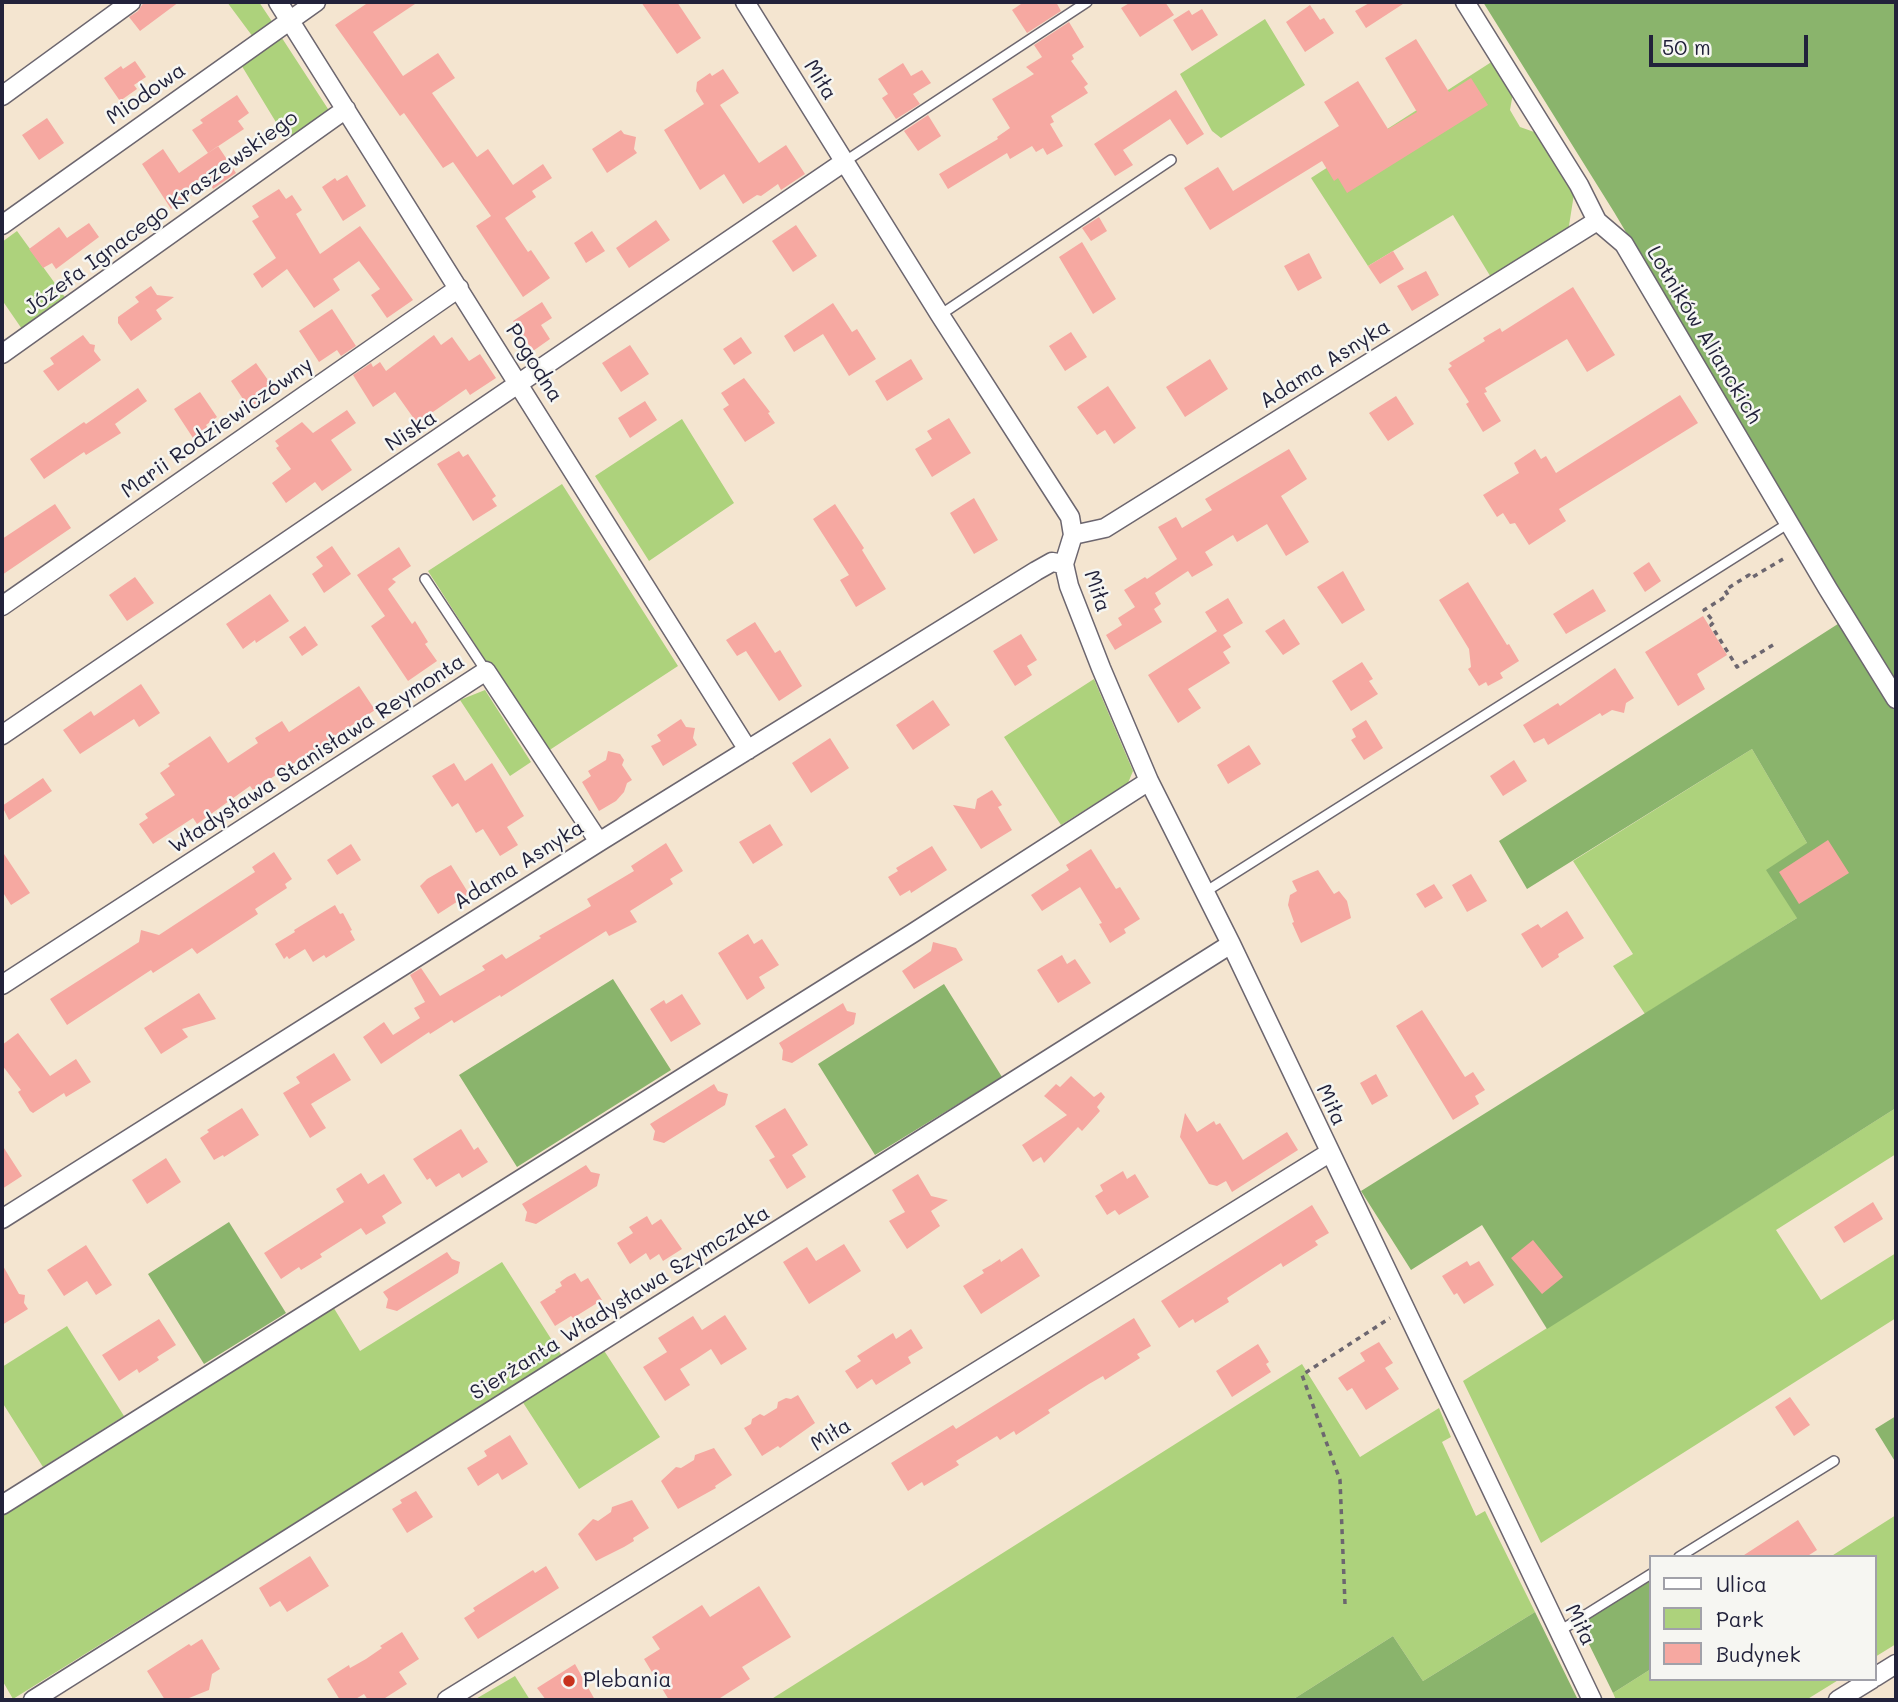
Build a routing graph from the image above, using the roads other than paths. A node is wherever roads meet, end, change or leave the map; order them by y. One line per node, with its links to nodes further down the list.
1 (131, 2): 8 (street)
2 (278, 2): 7 (street, Pogodna)
3 (316, 2): 7 (street, Miodowa)
4 (745, 2): 11 (street, Miła)
5 (1087, 2): 11 (lane)
6 (1465, 2): 12 (street, Lotników Alianckich)
7 (289, 20): 9 (street, Pogodna); 13 (street, Miodowa)
8 (2, 96)
9 (346, 108): 14 (street, Pogodna); 16 (street, Józefa Ignacego Kraszewskiego)
10 (1171, 160): 15 (lane)
11 (844, 162): 15 (street, Miła); 17 (street, Niska)
12 (1597, 221): 18 (street, Lotników Alianckich); 19 (street, Adama Asnyka)
13 (2, 225)
14 (459, 288): 17 (street, Pogodna); 22 (street, Marii Rodziewiczówny)
15 (940, 315): 19 (street, Miła)
16 (2, 354)
17 (520, 384): 25 (street, Niska); 26 (street, Pogodna)
18 (1789, 523): 24 (street, Lotników Alianckich); 29 (lane)
19 (1073, 535): 20 (street, Miła)
20 (1064, 564): 26 (street, Adama Asnyka); 27 (street, Miła)
21 (425, 579): 23 (lane)
22 (2, 606)
23 (486, 671): 28 (street, Władysława Stanisława Reymonta); 31 (street, Władysława Stanisława Reymonta)
24 (1896, 699)
25 (2, 735)
26 (748, 750): 28 (street, Adama Asnyka)
27 (1149, 781): 29 (street, Miła); 35 (street)
28 (599, 842): 33 (street, Adama Asnyka)
29 (1205, 892): 30 (street, Miła)
30 (1231, 944): 32 (street, Miła); 42 (street, Sierżanta Władysława Szymczaka)
31 (2, 985)
32 (1329, 1153): 38 (street, Miła); 43 (street, Miła)
33 (2, 1219)
34 (1834, 1461): 36 (lane)
35 (2, 1505)
36 (1682, 1555)
37 (1650, 1575): 38 (lane)
38 (1558, 1632): 44 (street, Miła)
39 (1896, 1664): 40 (street)
40 (1877, 1676)
41 (1868, 1681): 45 (street)
42 (33, 1700)
43 (447, 1700)
44 (1592, 1700)
45 (1838, 1700)

